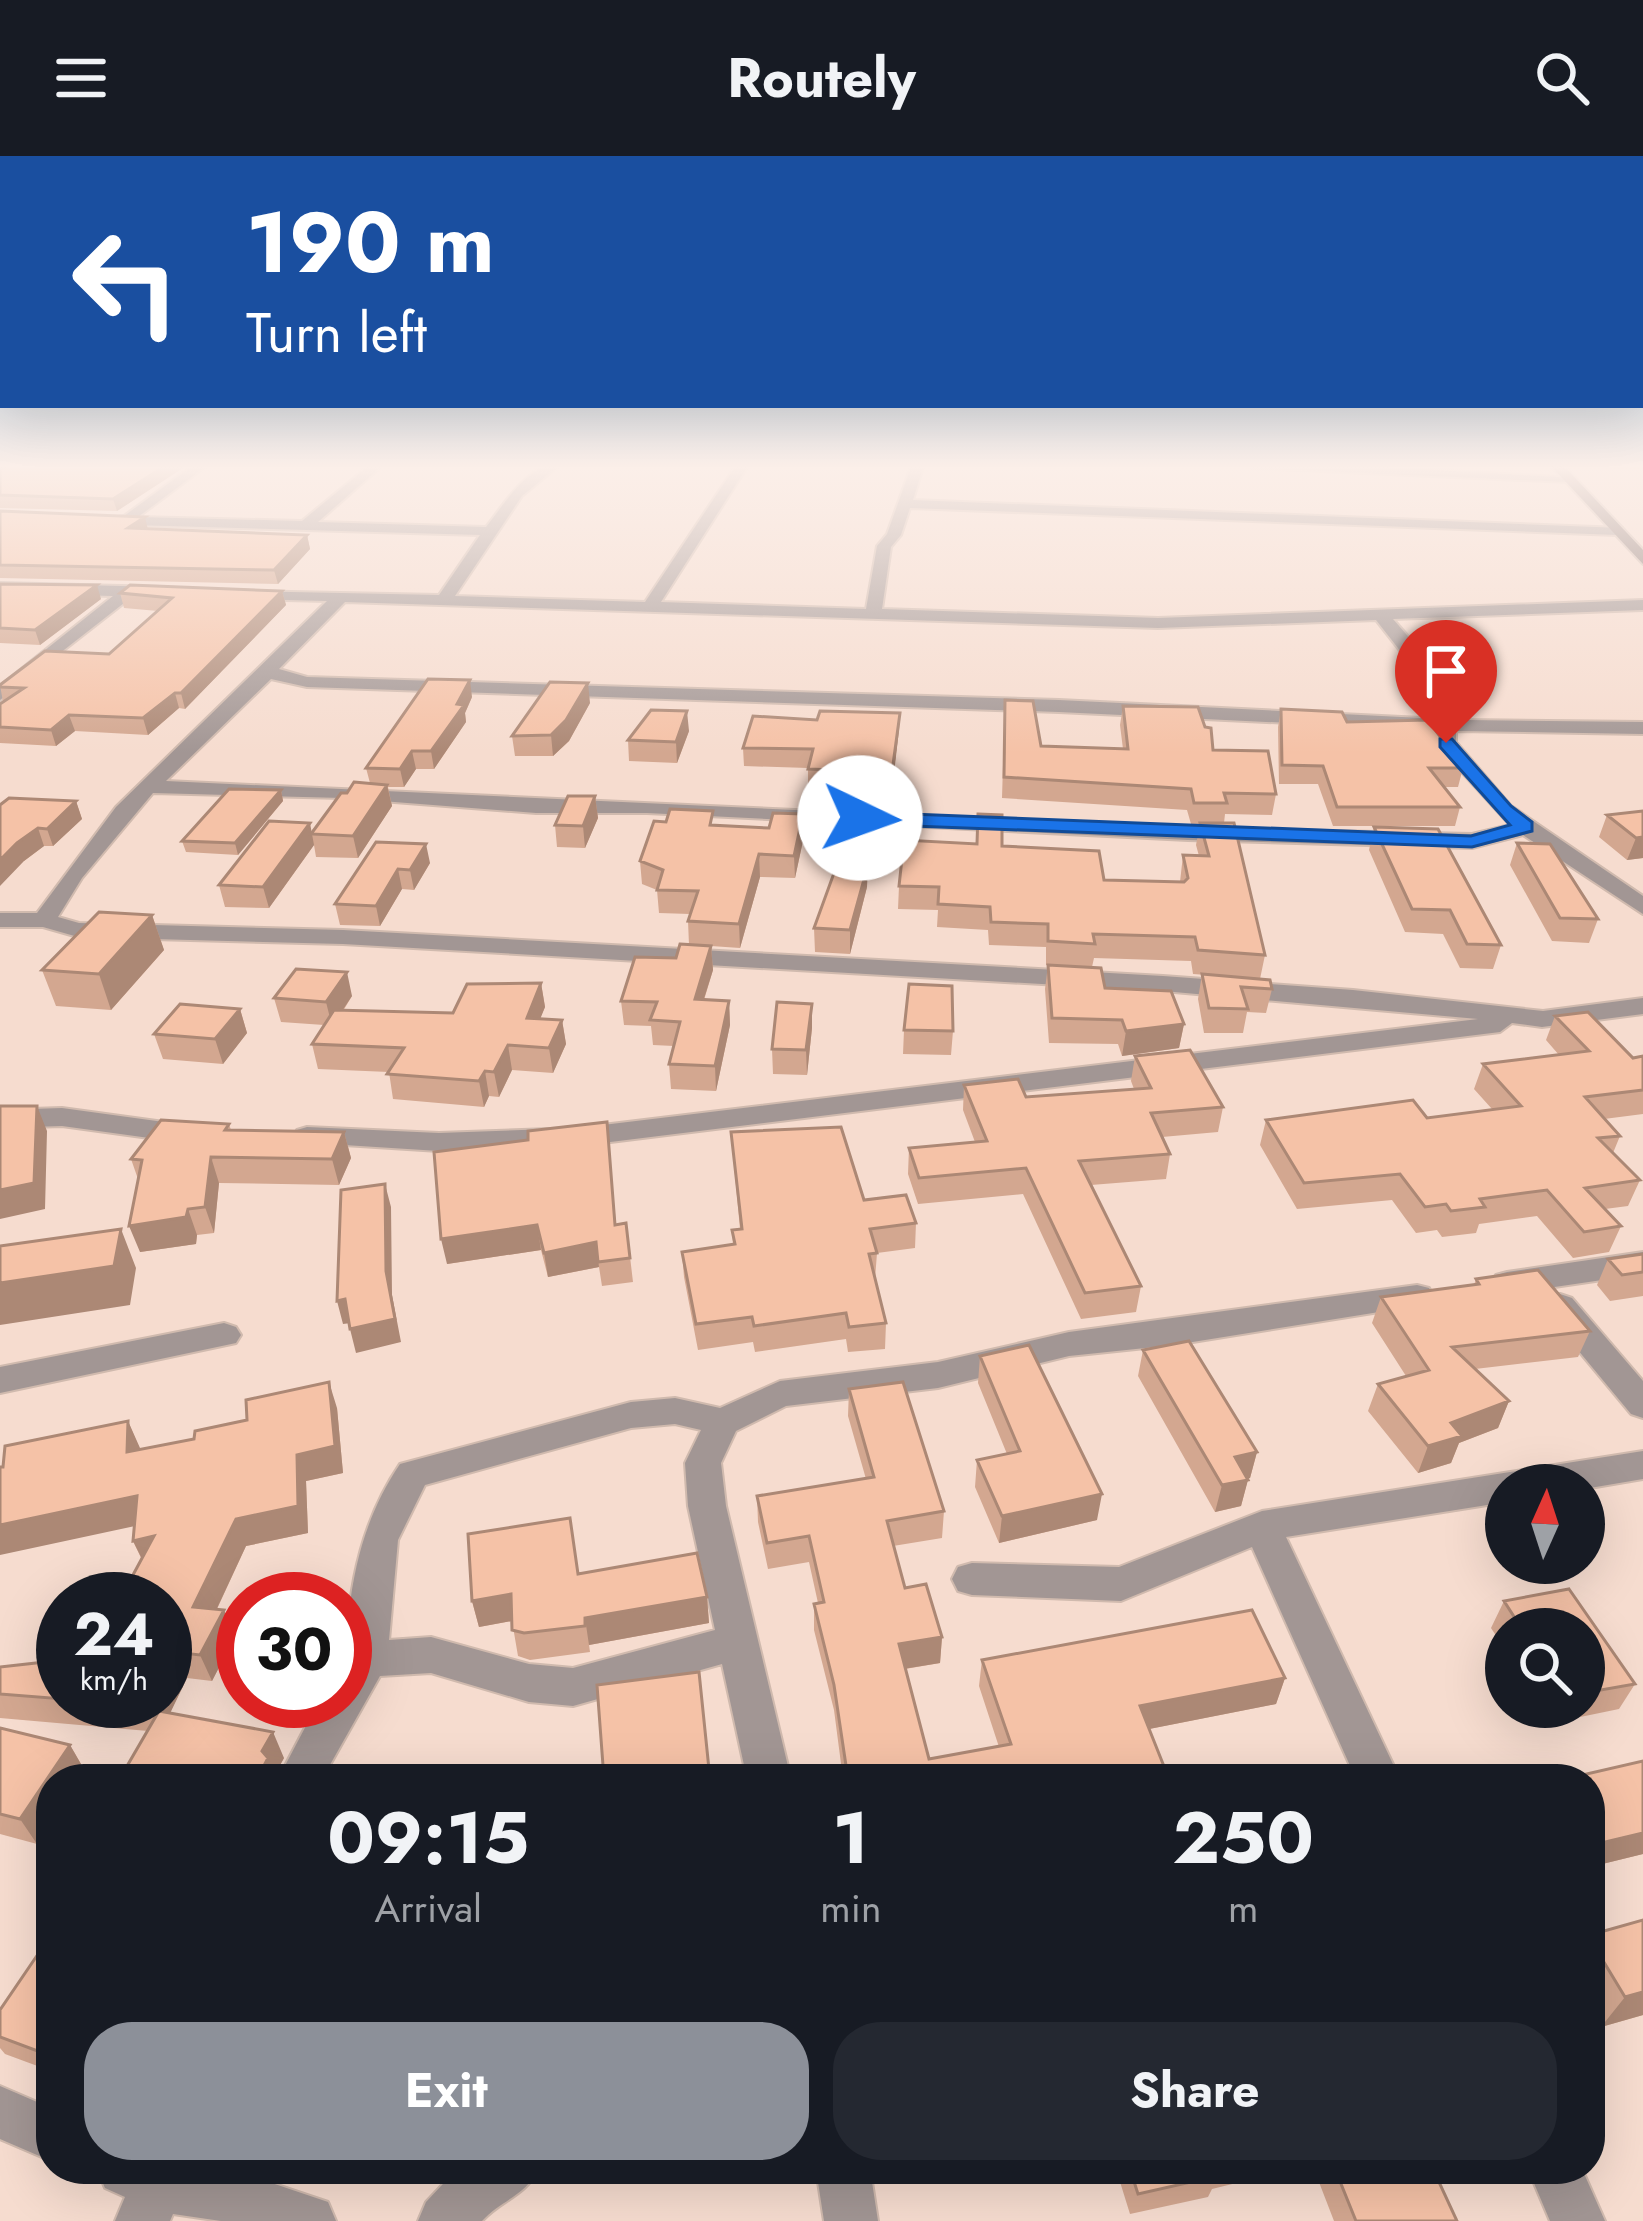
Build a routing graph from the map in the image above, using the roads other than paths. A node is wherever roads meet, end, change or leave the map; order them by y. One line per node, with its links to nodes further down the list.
1 (469, 560): 9 (street)
2 (680, 560): 10 (street)
3 (882, 560): 12 (street)
4 (0, 588): 5 (street)
5 (129, 591): 6 (street); 15 (street)
6 (173, 592)
7 (236, 593): 8 (street)
8 (342, 596): 9 (street); 14 (street)
9 (446, 597): 10 (street)
10 (651, 605): 12 (street)
11 (1643, 605): 13 (street)
12 (873, 615): 13 (street)
13 (1382, 616): 16 (street)
14 (269, 671): 16 (street); 18 (street)
15 (0, 695)
16 (1446, 725): 17 (street); 19 (street)
17 (1643, 728)
18 (148, 787): 19 (street); 22 (street)
19 (1525, 826): 20 (street)
20 (1643, 907)
21 (0, 920): 22 (street)
22 (44, 920): 24 (street)
23 (1643, 1006): 24 (street)
24 (1542, 1019): 27 (street)
25 (0, 1119): 26 (street)
26 (216, 1135)
27 (280, 1135)
28 (1643, 1263): 29 (street)
29 (1537, 1279): 30 (street); 34 (street)
30 (1480, 1288)
31 (1442, 1293): 35 (street)
32 (224, 1335): 33 (street)
33 (0, 1380)
34 (1643, 1405)
35 (723, 1422): 41 (street); 42 (street)
36 (1643, 1465): 37 (street)
37 (1605, 1471)
38 (1485, 1490): 39 (street)
39 (1262, 1526): 40 (street); 47 (street)
40 (973, 1579)
41 (372, 1609)
42 (740, 1641): 43 (street); 46 (street)
43 (372, 1659)
44 (325, 1728): 45 (street)
45 (307, 1764)
46 (766, 1764)
47 (1371, 1764)
48 (0, 2112): 49 (street)
49 (36, 2128)
50 (482, 2184): 55 (street)
51 (844, 2184): 56 (street)
52 (1562, 2184): 57 (street)
53 (142, 2192): 54 (street)
54 (309, 2221)
55 (445, 2221)
56 (850, 2221)
57 (1578, 2221)

